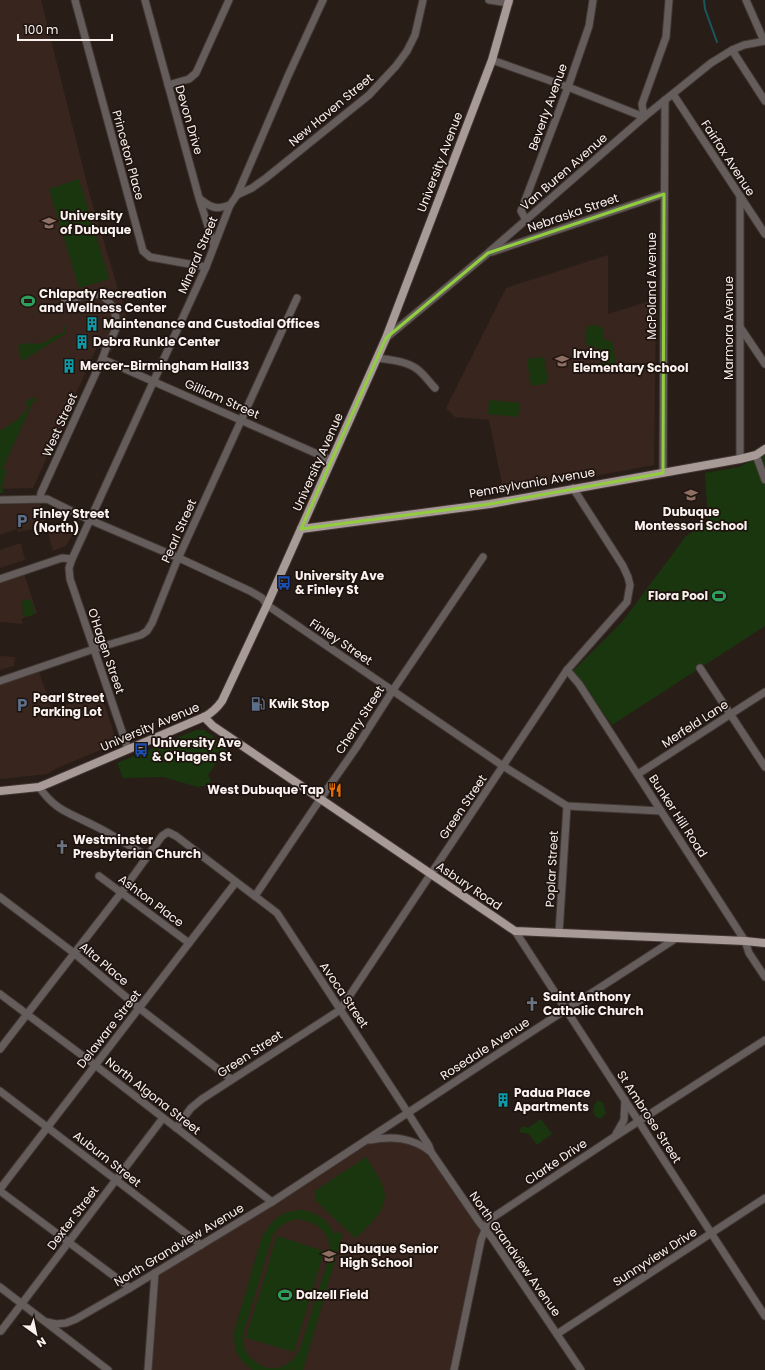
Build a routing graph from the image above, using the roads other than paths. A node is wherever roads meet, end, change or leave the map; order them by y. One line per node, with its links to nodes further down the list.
1 (75, 0): 29 (street, Princeton Place)
2 (145, 0): 14 (street, Devon Drive)
3 (229, 0): 14 (street)
4 (323, 0): 21 (street, Mineral Street)
5 (423, 0): 21 (street, New Haven Street)
6 (489, 0): 10 (street)
7 (593, 0): 15 (street, Beverly Avenue)
8 (669, 0): 19 (street)
9 (746, 0): 11 (street)
10 (509, 2): 13 (main road, University Avenue)
11 (764, 41): 12 (street, Van Buren Avenue)
12 (732, 50): 16 (street, Van Buren Avenue); 18 (street)
13 (492, 60): 15 (street); 33 (main road, University Avenue)
14 (168, 86): 23 (street, Devon Drive)
15 (568, 87): 19 (street); 25 (street, Beverly Avenue)
16 (673, 94): 17 (street, Van Buren Avenue); 22 (street, Fairfax Avenue)
17 (665, 100): 19 (street, Van Buren Avenue); 20 (street, McPoland Avenue)
18 (765, 101)
19 (644, 117): 25 (street, Van Buren Avenue)
20 (664, 194): 28 (street, Nebraska Street); 44 (street, McPoland Avenue)
21 (237, 195): 24 (street, Mineral Street)
22 (740, 196): 26 (street, Fairfax Avenue); 32 (street, Marmora Avenue)
23 (199, 198): 24 (street); 27 (street, Devon Drive)
24 (230, 205): 27 (street, Mineral Street)
25 (526, 220): 28 (street, Van Buren Avenue)
26 (765, 234)
27 (214, 246): 29 (street, Mineral Street)
28 (488, 253): 33 (street, Van Buren Avenue)
29 (206, 267): 37 (street, Mineral Street)
30 (297, 298): 39 (street, Pearl Street)
31 (65, 301): 35 (street, West Street)
32 (740, 326): 36 (street); 42 (street, Marmora Avenue)
33 (386, 338): 34 (main road, University Avenue)
34 (377, 358): 38 (street); 43 (main road, University Avenue)
35 (103, 360): 37 (street, Gilliam Street); 47 (street, West Street)
36 (765, 364)
37 (154, 381): 39 (street, Gilliam Street); 49 (street, Mineral Street)
38 (435, 388)
39 (242, 420): 43 (street, Gilliam Street); 52 (street, Pearl Street)
40 (765, 449): 41 (main road, Pennsylvania Avenue)
41 (756, 455): 42 (main road, Pennsylvania Avenue); 45 (street)
42 (740, 459): 44 (main road, Pennsylvania Avenue)
43 (331, 460): 50 (main road, University Avenue)
44 (663, 473): 46 (main road, Pennsylvania Avenue)
45 (765, 480)
46 (573, 488): 50 (main road, Pennsylvania Avenue); 58 (street, Green Street)
47 (40, 499): 48 (street, Finley Street); 49 (street, Finley Street)
48 (0, 500)
49 (90, 520): 52 (street, Finley Street); 53 (street, Mineral Street)
50 (301, 529): 55 (main road, University Avenue)
51 (483, 556): 60 (street, Cherry Street)
52 (179, 558): 55 (street, Finley Street); 56 (street, Pearl Street)
53 (72, 559): 54 (street); 56 (street, O'Hagen Street)
54 (0, 579)
55 (267, 605): 60 (street, Finley Street); 63 (main road, University Avenue)
56 (94, 649): 59 (street, Pearl Street); 64 (street, O'Hagen Street)
57 (700, 668): 62 (street)
58 (567, 670): 65 (street, Green Street); 67 (street, Bunker Hill Road)
59 (0, 681)
60 (393, 690): 65 (street, Finley Street); 70 (street, Cherry Street)
61 (765, 692): 62 (street, Merfeld Lane)
62 (730, 714): 66 (street); 67 (street, Merfeld Lane)
63 (204, 717): 64 (main road, University Avenue); 70 (main road, Asbury Road)
64 (128, 749): 68 (main road, University Avenue)
65 (503, 766): 71 (street, Finley Street); 74 (street, Green Street)
66 (765, 766)
67 (638, 774): 72 (street, Bunker Hill Road)
68 (39, 786): 69 (main road, University Avenue); 73 (street)
69 (0, 790)
70 (320, 798): 74 (main road, Asbury Road); 78 (street, Cherry Street)
71 (567, 806): 72 (street, Finley Street); 81 (street, Poplar Street)
72 (662, 811): 83 (street, Bunker Hill Road)
73 (147, 856): 76 (street, Avoca Street); 77 (street)
74 (431, 874): 80 (main road, Asbury Road); 90 (street, Green Street)
75 (99, 876): 77 (street, Ashton Place)
76 (236, 882): 78 (street, Avoca Street); 84 (street, Delaware Street)
77 (121, 893): 84 (street, Ashton Place); 86 (street)
78 (255, 896): 90 (street, Avoca Street)
79 (1, 900): 86 (street, Alta Place)
80 (514, 931): 81 (main road); 91 (street, St Ambrose Street)
81 (559, 933): 82 (main road)
82 (675, 939): 83 (main road); 91 (street, Rosedale Avenue)
83 (745, 941): 85 (main road); 87 (street, Bunker Hill Road)
84 (189, 943): 89 (street, Delaware Street)
85 (765, 943)
86 (74, 953): 89 (street, Alta Place); 92 (street)
87 (765, 977)
88 (0, 994): 92 (street, North Algona Street)
89 (139, 1008): 95 (street, Delaware Street); 96 (street, Alta Place)
90 (340, 1010): 96 (street, Green Street); 99 (street, Avoca Street)
91 (566, 1010): 98 (street, St Ambrose Street); 99 (street, Rosedale Avenue)
92 (26, 1014): 94 (street); 95 (street, North Algona Street)
93 (765, 1040): 101 (street, Clarke Drive)
94 (0, 1050)
95 (95, 1065): 100 (street, North Algona Street); 102 (street, Delaware Street)
96 (232, 1079): 103 (street, Green Street)
97 (0, 1091): 102 (street, Auburn Street)
98 (625, 1100): 101 (street, St Ambrose Street); 104 (street)
99 (408, 1113): 105 (street, North Grandview Avenue); 106 (street, North Grandview Avenue)
100 (162, 1118): 103 (street, North Algona Street); 107 (street, Dexter Street)
101 (639, 1121): 104 (street, Clarke Drive); 112 (street, St Ambrose Street)
102 (48, 1127): 107 (street, Auburn Street); 108 (street, Delaware Street)
103 (176, 1128): 110 (street, North Algona Street)
104 (611, 1138): 111 (street, Clarke Drive)
105 (367, 1140): 106 (street, North Grandview Avenue); 110 (street, North Grandview Avenue)
106 (431, 1152): 111 (street, North Grandview Avenue)
107 (116, 1180): 113 (street, Dexter Street); 114 (street, Auburn Street)
108 (0, 1190): 113 (street)
109 (765, 1198): 112 (street, Sunnyview Drive)
110 (272, 1202): 114 (street, North Grandview Avenue)
111 (484, 1229): 122 (street, North Grandview Avenue); 125 (street, Clarke Drive)
112 (711, 1233): 119 (street, St Ambrose Street); 122 (street, Sunnyview Drive)
113 (69, 1242): 117 (street); 118 (street, Dexter Street)
114 (201, 1245): 115 (street, North Grandview Avenue)
115 (155, 1273): 117 (street, North Grandview Avenue); 124 (street)
116 (0, 1287): 118 (street)
117 (130, 1288): 120 (street, North Grandview Avenue)
118 (22, 1304): 120 (street); 121 (street, Dexter Street)
119 (765, 1316)
120 (47, 1322): 123 (street)
121 (1, 1331)
122 (557, 1334): 126 (street, North Grandview Avenue)
123 (108, 1370)
124 (148, 1370)
125 (454, 1370)
126 (581, 1370)

